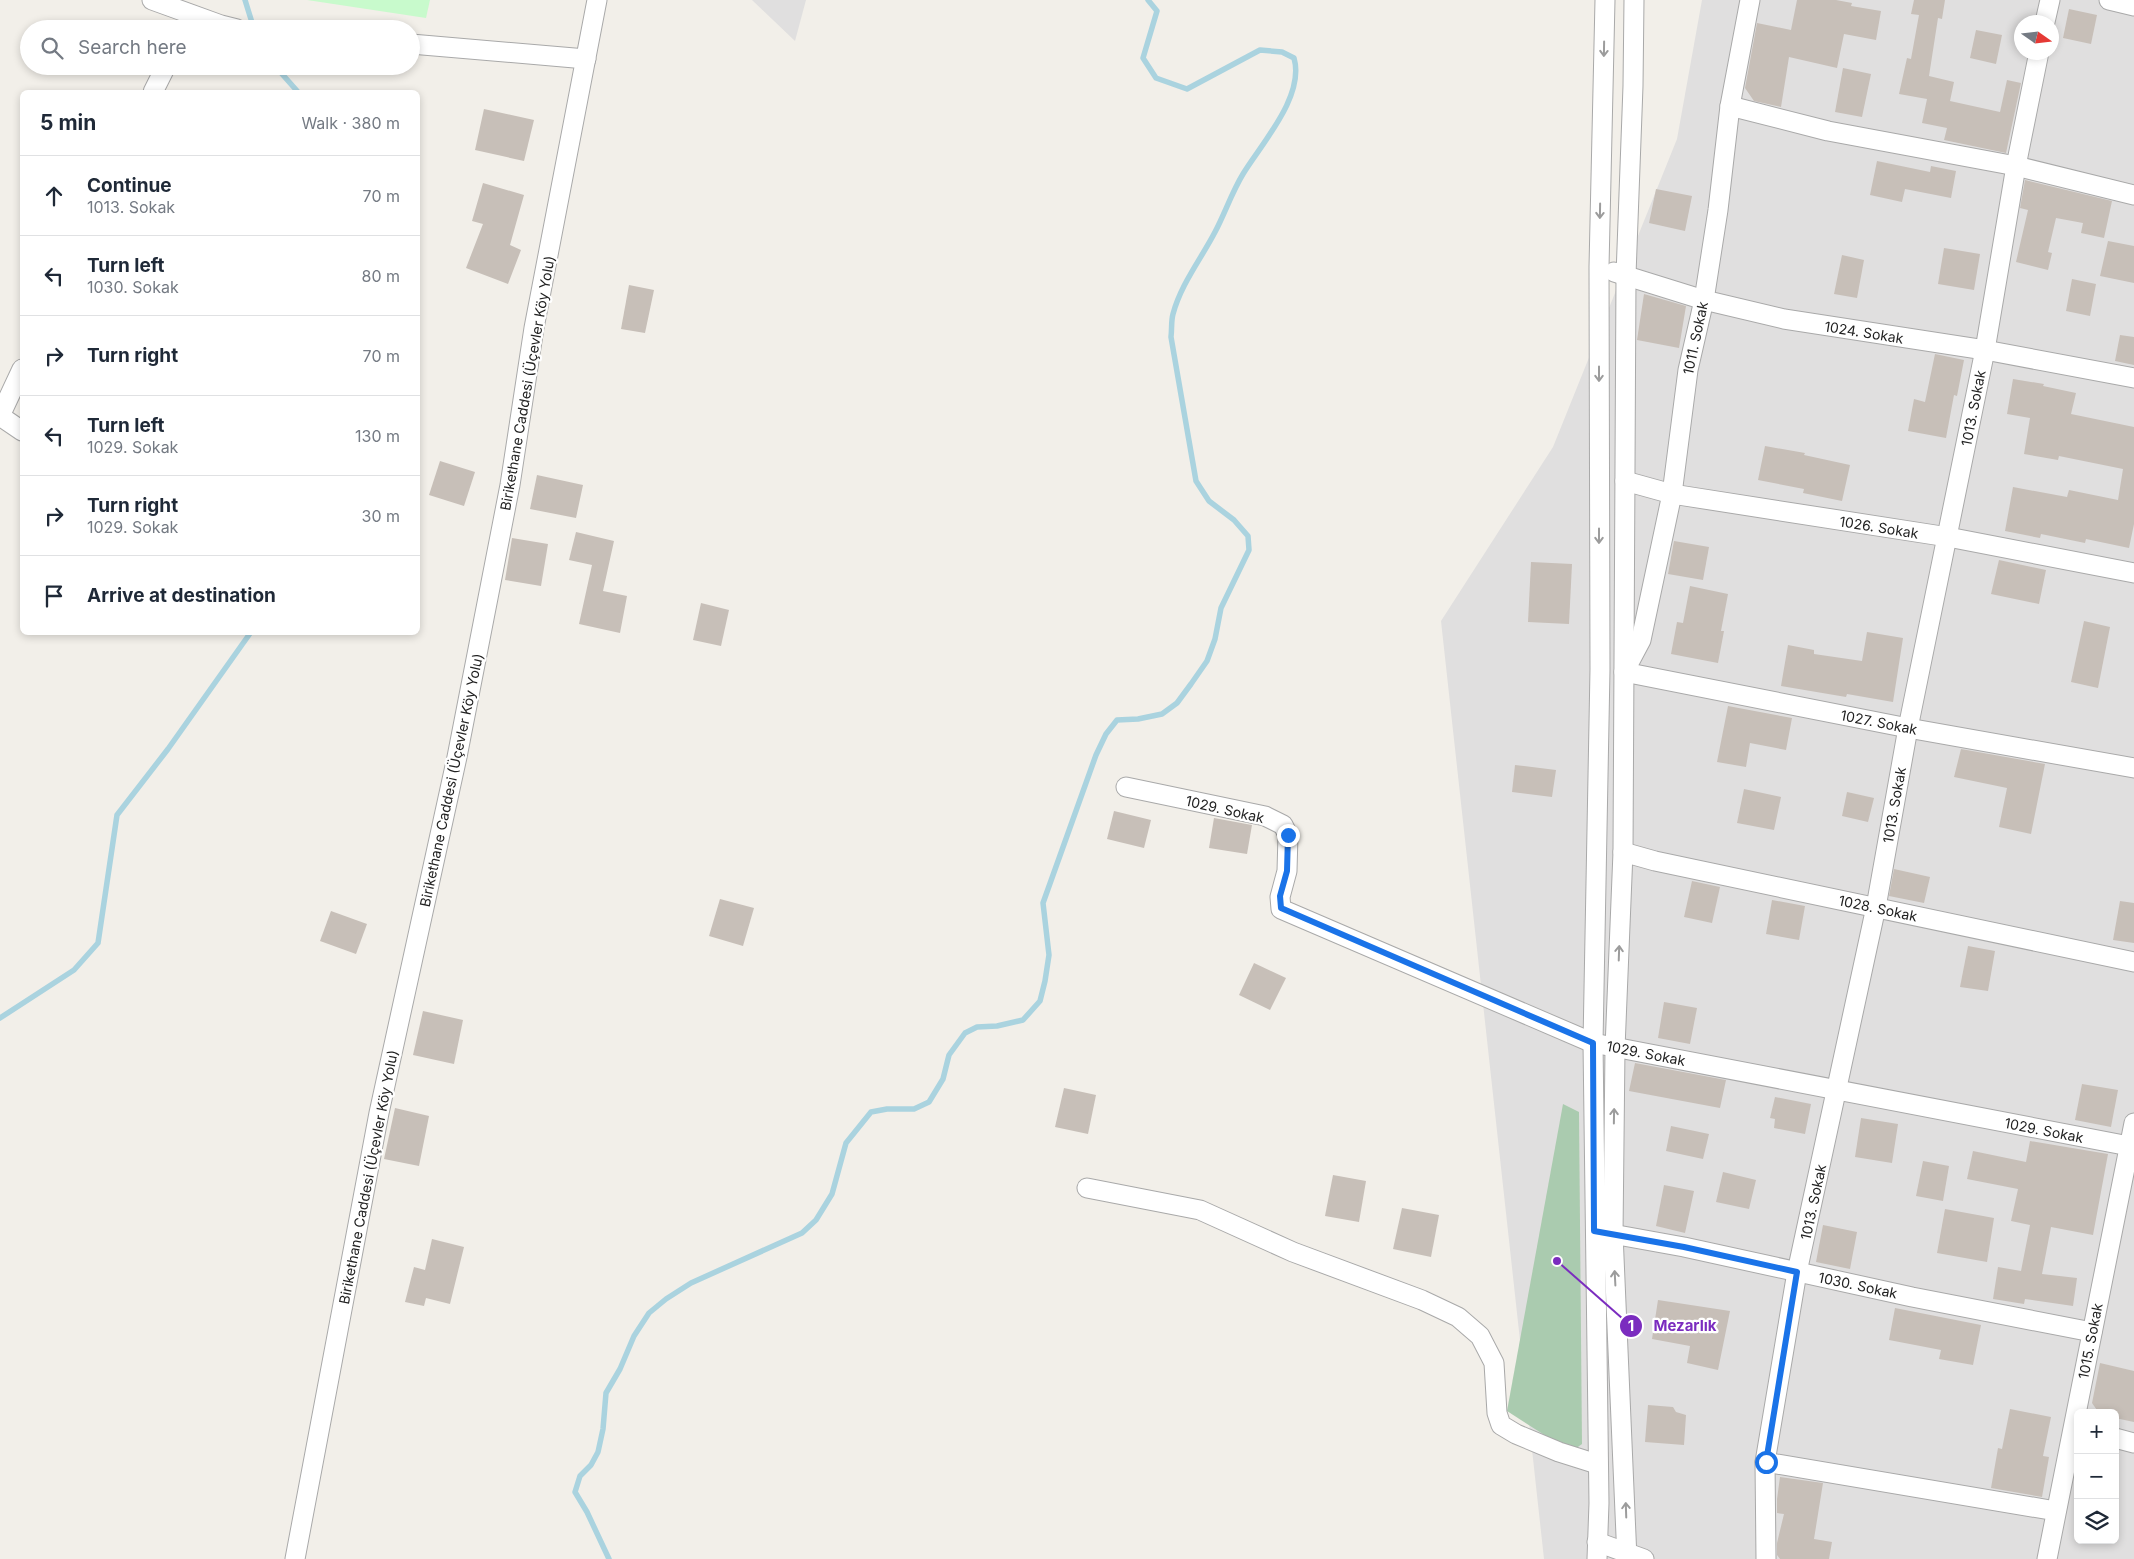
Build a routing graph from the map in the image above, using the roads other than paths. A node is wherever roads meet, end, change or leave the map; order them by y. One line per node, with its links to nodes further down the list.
1 (152, 0): 10 (street)
2 (597, 0): 12 (street, Birikethane Caddesi (Üçevler Köy Yolu))
3 (1605, 0): 19 (street, one-way to 19)
4 (1634, 0): 20 (street)
5 (1750, 0): 16 (street, 1011. Sokak)
6 (2050, 0): 9 (street)
7 (2109, 0): 8 (street)
8 (2134, 6)
9 (2047, 15)
10 (184, 20)
11 (420, 45): 12 (street)
12 (586, 58): 57 (street, Birikethane Caddesi (Üçevler Köy Yolu))
13 (2037, 60): 17 (street, 1013. Sokak)
14 (162, 75): 15 (street)
15 (155, 90)
16 (1730, 106): 17 (street); 21 (street, 1011. Sokak)
17 (2016, 166): 18 (street); 22 (street, 1013. Sokak)
18 (2134, 195)
19 (1599, 267): 20 (street, 1024. Sokak); 38 (street, one-way to 38)
20 (1626, 275): 21 (street, 1024. Sokak); 27 (street)
21 (1704, 300): 22 (street, 1024. Sokak); 28 (street, 1011. Sokak)
22 (1985, 350): 24 (street, 1024. Sokak); 29 (street, 1013. Sokak)
23 (20, 373): 25 (street)
24 (2134, 378)
25 (0, 416): 26 (street)
26 (20, 429)
27 (1625, 481): 28 (street, 1026. Sokak); 31 (street)
28 (1672, 494): 29 (street, 1026. Sokak); 31 (street, 1011. Sokak)
29 (1948, 538): 30 (street, 1026. Sokak); 32 (street, 1013. Sokak)
30 (2134, 573)
31 (1624, 672): 32 (street, 1027. Sokak); 35 (street)
32 (1908, 728): 33 (street, 1027. Sokak); 36 (street, 1013. Sokak)
33 (2134, 768)
34 (1126, 787): 38 (street, 1029. Sokak)
35 (1623, 852): 36 (street, 1028. Sokak); 39 (street, one-way to 35)
36 (1876, 907): 37 (street, 1028. Sokak); 40 (street, 1013. Sokak)
37 (2134, 962)
38 (1593, 1043): 39 (street, 1029. Sokak); 44 (street)
39 (1615, 1048): 40 (street, 1029. Sokak); 45 (street, one-way to 39)
40 (1837, 1090): 42 (street, 1029. Sokak); 46 (street, 1013. Sokak)
41 (2134, 1123): 42 (street, 1015. Sokak)
42 (2129, 1146): 47 (street, 1015. Sokak)
43 (1087, 1188): 53 (street)
44 (1594, 1231): 45 (street, 1030. Sokak); 53 (street)
45 (1613, 1234): 46 (street, 1030. Sokak); 56 (street, one-way to 45)
46 (1797, 1272): 47 (street, 1030. Sokak); 52 (street, 1013. Sokak)
47 (2092, 1332): 48 (street, 1015. Sokak)
48 (2079, 1409)
49 (2074, 1436): 54 (street, 1015. Sokak)
50 (2119, 1439): 51 (street)
51 (2134, 1443)
52 (1766, 1462): 54 (street); 58 (street, 1013. Sokak)
53 (1597, 1464): 55 (street)
54 (2056, 1511): 59 (street, 1015. Sokak)
55 (1597, 1551): 56 (street)
56 (1633, 1557)
57 (295, 1559)
58 (1766, 1559)
59 (2047, 1559)

